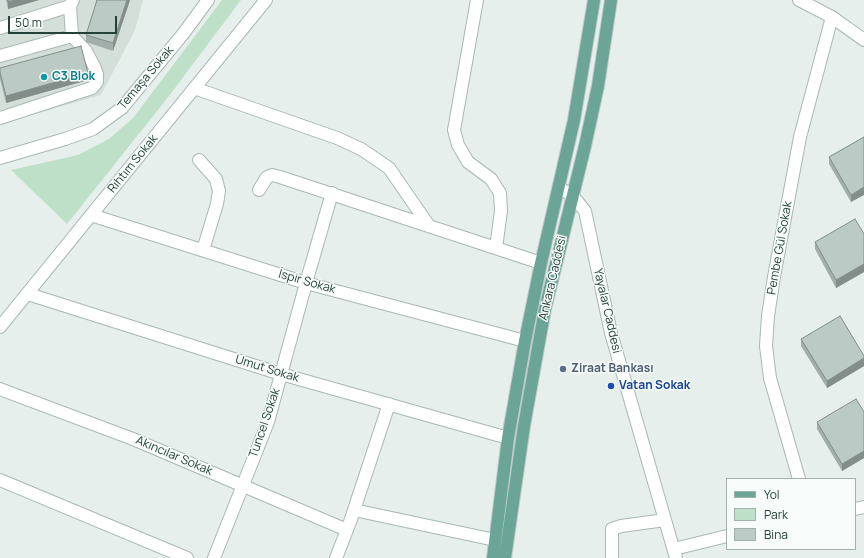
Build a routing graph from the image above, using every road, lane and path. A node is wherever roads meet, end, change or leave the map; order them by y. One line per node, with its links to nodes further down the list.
1 (208, 0): 15 (street, Temaşa Sokak)
2 (266, 0): 13 (street, Rıhtım Sokak)
3 (477, 0): 23 (street)
4 (594, 0): 17 (main road, Ankara Caddesi)
5 (611, 0): 20 (main road, Ankara Caddesi)
6 (807, 2): 8 (street)
7 (72, 3): 9 (street); 10 (street)
8 (832, 17): 11 (street); 34 (street, Pembe Gül Sokak)
9 (0, 28)
10 (72, 36): 12 (street); 14 (street)
11 (864, 40)
12 (0, 56)
13 (194, 88): 21 (street, Rıhtım Sokak); 22 (street)
14 (0, 118)
15 (0, 158)
16 (199, 160): 24 (street)
17 (559, 188): 20 (street, Yayalar Caddesi); 25 (main road, Ankara Caddesi)
18 (259, 190): 19 (street)
19 (332, 193): 22 (street); 26 (street, Tuncel Sokak)
20 (572, 195): 38 (street, Yayalar Caddesi); 47 (main road, Ankara Caddesi)
21 (91, 215): 24 (street, İspir Sokak); 27 (street, Rıhtım Sokak)
22 (429, 226): 23 (street)
23 (496, 248): 25 (street)
24 (203, 250): 26 (street, İspir Sokak)
25 (541, 263): 29 (main road, Ankara Caddesi)
26 (306, 282): 29 (street, İspir Sokak); 30 (street, Tuncel Sokak)
27 (28, 294): 28 (street, Rıhtım Sokak); 30 (street, Umut Sokak)
28 (0, 327)
29 (525, 341): 33 (main road, Ankara Caddesi)
30 (281, 374): 32 (street, Umut Sokak); 36 (street, Tuncel Sokak)
31 (0, 389): 36 (street, Akıncılar Sokak)
32 (388, 404): 33 (street, Umut Sokak); 37 (street)
33 (508, 438): 41 (main road, Ankara Caddesi)
34 (798, 478)
35 (0, 480): 43 (street)
36 (242, 485): 39 (street, Akıncılar Sokak); 44 (street, Tuncel Sokak)
37 (354, 510): 39 (street); 41 (street)
38 (665, 520): 42 (street, Yayalar Caddesi); 48 (street)
39 (347, 530): 45 (street)
40 (726, 536): 42 (street)
41 (495, 540): 46 (main road, Ankara Caddesi)
42 (675, 553)
43 (187, 558)
44 (214, 558)
45 (336, 558)
46 (492, 558)
47 (505, 558)
48 (612, 558)

